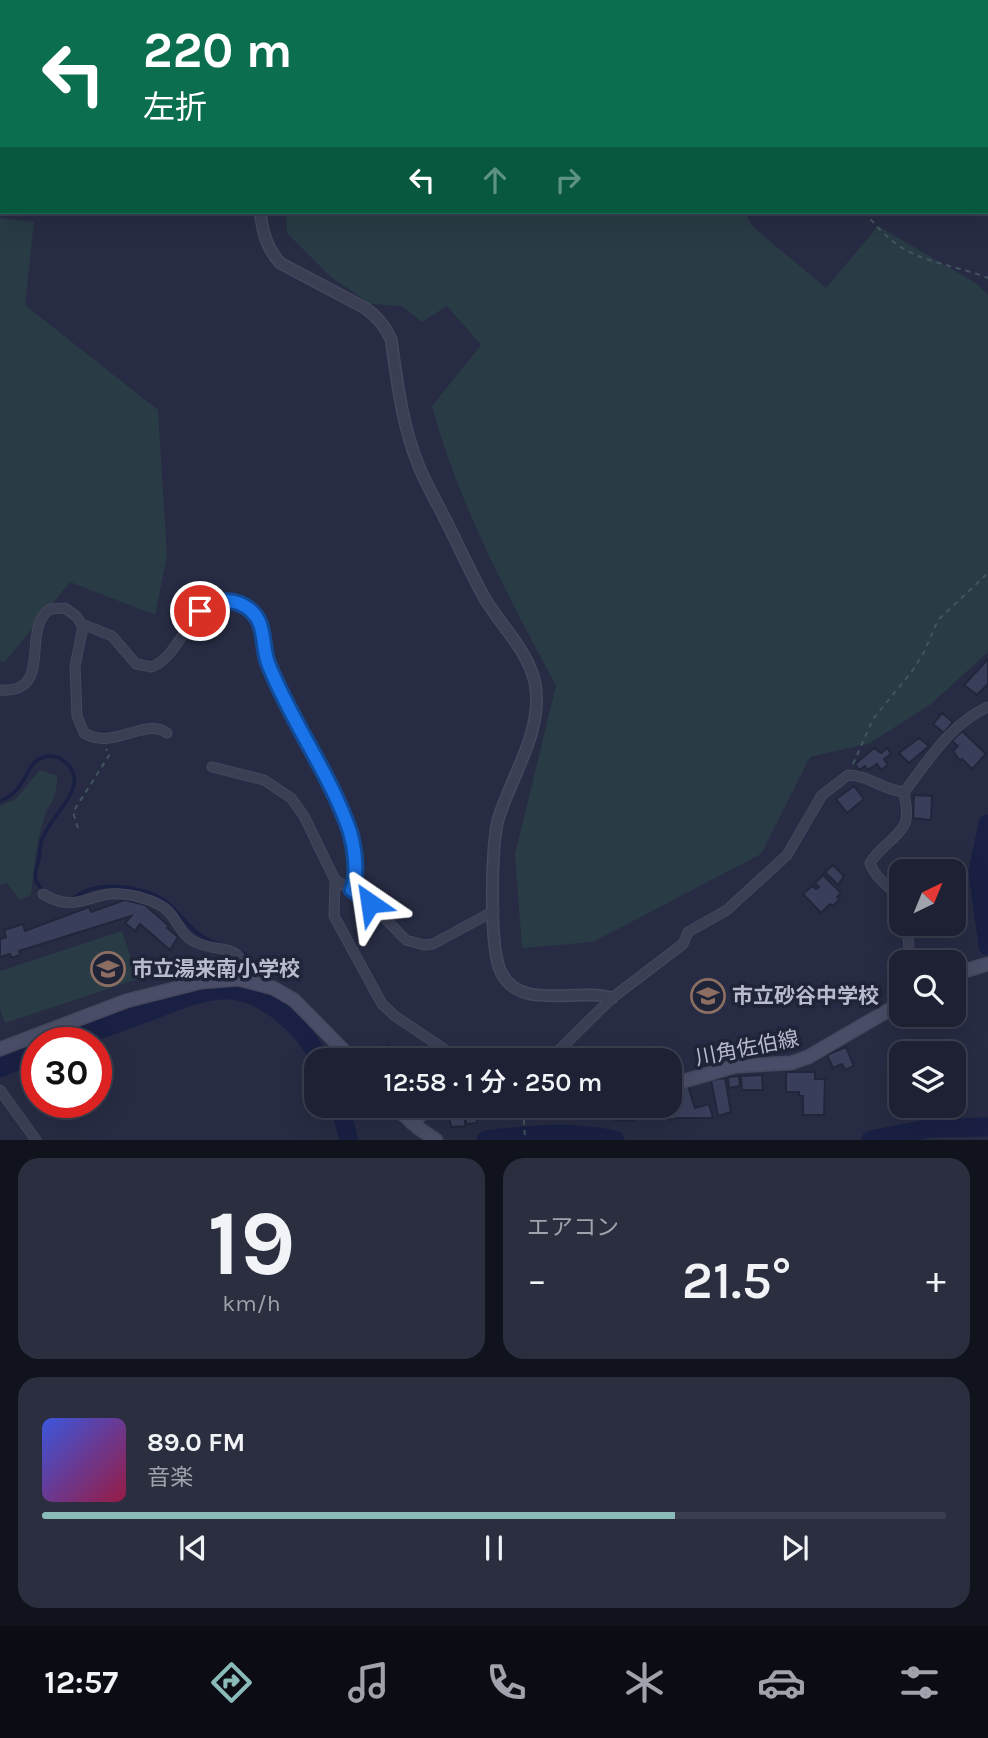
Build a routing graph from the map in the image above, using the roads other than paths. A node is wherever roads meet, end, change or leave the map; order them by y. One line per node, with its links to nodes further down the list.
1 (260, 214): 12 (street)
2 (82, 624): 3 (street); 5 (street); 10 (street)
3 (0, 690)
4 (988, 707): 7 (street)
5 (167, 733)
6 (212, 767): 8 (street)
7 (904, 792): 9 (street); 16 (street)
8 (335, 880): 10 (street); 19 (street)
9 (889, 886)
10 (352, 890): 12 (street)
11 (43, 894): 15 (street)
12 (494, 911): 16 (street)
13 (985, 964): 14 (main road)
14 (966, 970)
15 (244, 980): 18 (main road); 21 (main road)
16 (612, 998): 20 (street)
17 (889, 1010): 22 (main road, 川角佐伯線)
18 (341, 1048)
19 (443, 1048)
20 (561, 1048)
21 (0, 1049)
22 (682, 1082)
23 (0, 1090): 28 (street)
24 (407, 1118): 26 (main road)
25 (416, 1118): 26 (main road)
26 (411, 1122): 27 (main road)
27 (433, 1138)
28 (36, 1139)

